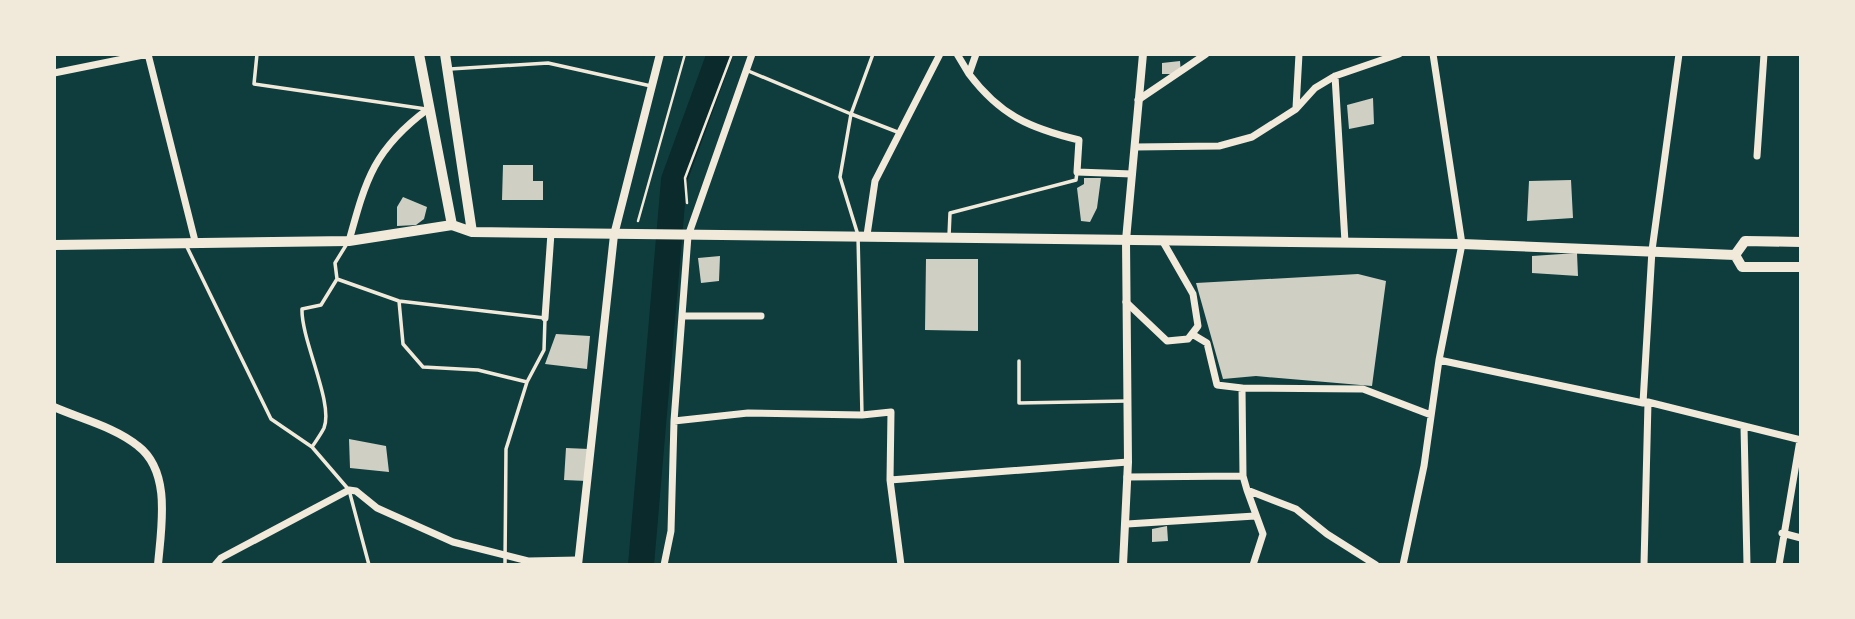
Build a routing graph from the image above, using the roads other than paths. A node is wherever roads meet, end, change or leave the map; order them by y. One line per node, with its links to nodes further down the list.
1 (148, 54): 20 (street); 43 (street)
2 (257, 54): 25 (lane)
3 (419, 54): 25 (main road)
4 (445, 54): 18 (main road)
5 (660, 54): 23 (street)
6 (752, 54): 19 (street)
7 (873, 54): 27 (lane)
8 (940, 54): 28 (street)
9 (957, 54): 21 (street)
10 (976, 54): 21 (street)
11 (1143, 54): 24 (street)
12 (1206, 54): 24 (street)
13 (1299, 54): 26 (street)
14 (1399, 54): 22 (street)
15 (1433, 54): 46 (street)
16 (1679, 54): 48 (street)
17 (1764, 54): 30 (street)
18 (447, 69): 23 (lane); 34 (main road)
19 (746, 69): 27 (lane); 38 (street)
20 (54, 73)
21 (969, 74): 31 (street)
22 (1335, 76): 26 (street); 44 (street)
23 (651, 86): 36 (street)
24 (1138, 100): 29 (street)
25 (428, 109): 33 (main road); 42 (street)
26 (1296, 109): 29 (street)
27 (851, 114): 28 (lane); 37 (lane)
28 (900, 133): 37 (street)
29 (1135, 147): 32 (street)
30 (1758, 156)
31 (1077, 173): 32 (street); 39 (lane)
32 (1132, 174): 40 (street)
33 (452, 225): 34 (main road); 42 (main road)
34 (472, 232): 35 (main road)
35 (551, 233): 36 (main road); 56 (street)
36 (614, 235): 38 (main road); 82 (street)
37 (862, 235): 38 (main road); 39 (main road); 65 (lane)
38 (688, 236): 54 (street)
39 (949, 236): 40 (main road)
40 (1126, 240): 41 (main road); 53 (street)
41 (1162, 240): 44 (main road); 57 (street)
42 (349, 241): 43 (main road); 51 (lane)
43 (190, 242): 47 (main road); 70 (lane)
44 (1345, 242): 46 (main road)
45 (1801, 242): 49 (main road)
46 (1462, 244): 48 (main road); 58 (street)
47 (54, 245)
48 (1652, 250): 49 (main road); 63 (street)
49 (1735, 255): 50 (main road)
50 (1801, 267)
51 (337, 279): 52 (lane); 70 (lane)
52 (399, 302): 56 (lane); 60 (lane)
53 (1126, 302): 57 (street); 62 (street)
54 (683, 316): 55 (street); 67 (street)
55 (761, 316)
56 (545, 318): 60 (lane)
57 (1192, 334): 61 (street)
58 (1439, 360): 63 (street); 66 (street)
59 (1019, 361): 62 (lane)
60 (527, 382): 81 (lane)
61 (1242, 388): 66 (street); 72 (street)
62 (1128, 401): 71 (street)
63 (1646, 403): 68 (street); 93 (street)
64 (54, 407): 83 (street)
65 (862, 415): 67 (street); 74 (street)
66 (1431, 415): 92 (street)
67 (674, 421): 87 (street)
68 (1744, 426): 69 (street); 94 (street)
69 (1800, 440): 79 (street)
70 (312, 447): 75 (lane)
71 (1128, 462): 73 (street); 74 (street)
72 (1243, 476): 73 (street); 76 (street)
73 (1127, 477): 78 (street)
74 (890, 480): 88 (street)
75 (349, 490): 81 (street); 84 (street); 85 (lane)
76 (1247, 490): 77 (street); 91 (street)
77 (1255, 516): 78 (street); 90 (street)
78 (1127, 524): 89 (street)
79 (1782, 533): 80 (street); 95 (street)
80 (1801, 538)
81 (505, 555): 82 (street); 86 (lane)
82 (578, 562)
83 (158, 565)
84 (215, 565)
85 (369, 565)
86 (505, 565)
87 (664, 565)
88 (901, 565)
89 (1123, 565)
90 (1253, 565)
91 (1376, 565)
92 (1403, 565)
93 (1644, 565)
94 (1747, 565)
95 (1779, 565)

